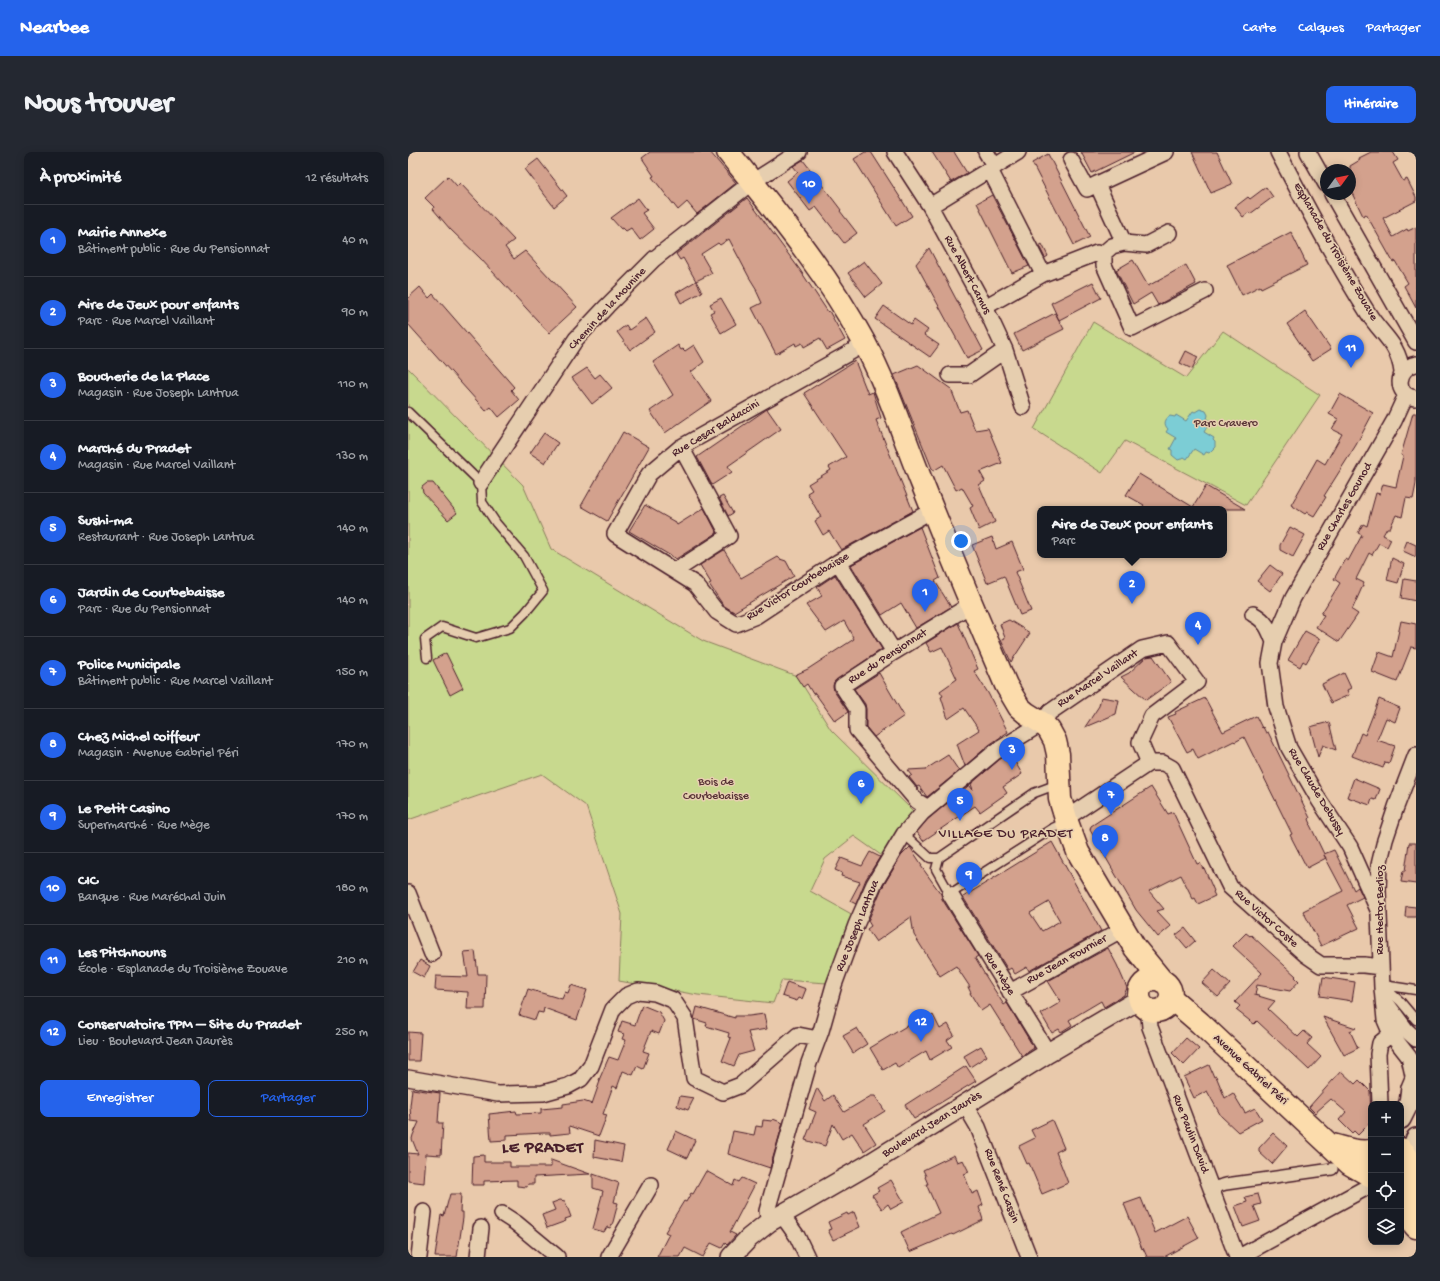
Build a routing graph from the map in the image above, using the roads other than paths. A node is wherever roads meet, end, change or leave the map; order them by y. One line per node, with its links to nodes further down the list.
1 (728, 152): 12 (main road)
2 (799, 152): 12 (street, Chemin de la Mounine)
3 (895, 152): 15 (street, Rue Albert Camus)
4 (986, 152): 10 (street)
5 (1018, 152): 10 (street)
6 (1166, 152): 13 (street)
7 (1278, 152): 26 (street, Esplanade du Troisième Zouave)
8 (1308, 152): 11 (street)
9 (1071, 160): 13 (street)
10 (993, 168): 15 (street); 19 (street)
11 (1320, 173)
12 (752, 182): 23 (main road); 32 (street, Chemin de la Mounine)
13 (1097, 184): 17 (street)
14 (1335, 200): 22 (street)
15 (930, 206): 21 (street, Rue Albert Camus)
16 (1169, 233): 17 (street)
17 (1124, 243): 18 (street)
18 (1100, 253): 19 (street); 20 (street)
19 (1043, 274): 21 (street)
20 (1205, 290)
21 (985, 307): 24 (street, Rue Albert Camus)
22 (1416, 342)
23 (865, 344): 31 (street, Rue Cesar Baldaccini); 33 (main road)
24 (1005, 350): 27 (street); 29 (street, Rue Albert Camus)
25 (1416, 364): 26 (street)
26 (1402, 372): 28 (street, Esplanade du Troisième Zouave)
27 (950, 375)
28 (1411, 397): 37 (street, Rue Charles Gounod)
29 (1023, 407)
30 (408, 412): 32 (lane)
31 (681, 447): 35 (street); 35 (street, Rue Cesar Baldaccini)
32 (481, 483): 40 (lane)
33 (933, 510): 34 (street, Rue Victor Courbebaisse); 36 (main road)
34 (838, 562): 35 (street, Rue Victor Courbebaisse); 39 (street)
35 (675, 571)
36 (972, 604): 39 (street, Rue du Pensionnat); 41 (main road)
37 (1284, 620): 38 (street, Rue Claude Debussy); 38 (street)
38 (1274, 642): 47 (street, Rue Claude Debussy)
39 (894, 652): 45 (street, Rue du Pensionnat)
40 (427, 658)
41 (1042, 723): 43 (street, Rue Marcel Vaillant); 44 (main road, Avenue Gabriel Péri); 45 (street, Rue Joseph Lantrua)
42 (1416, 755): 49 (street, Rue Hector Berlioz)
43 (1149, 764): 44 (street); 56 (street, Rue Victor Coste)
44 (1063, 805): 48 (lane); 51 (lane); 53 (main road, Avenue Gabriel Péri)
45 (922, 807): 46 (street, Rue Joseph Lantrua)
46 (904, 834): 48 (lane); 64 (street, Rue Joseph Lantrua)
47 (1350, 847): 49 (street, Rue Claude Debussy); 52 (street, Rue Claude Debussy)
48 (939, 858): 51 (lane)
49 (1379, 865): 52 (street, Rue Hector Berlioz)
50 (408, 893): 55 (street)
51 (950, 894): 59 (street, Rue Mège)
52 (1379, 912): 56 (street, Rue Hector Berlioz)
53 (1123, 929): 54 (main road, Avenue Gabriel Péri); 59 (street, Rue Jean Fournier)
54 (1135, 948): 57 (main road, Avenue Gabriel Péri); 61 (main road, Avenue Gabriel Péri)
55 (432, 954)
56 (1381, 967): 60 (street, Rue Hector Berlioz)
57 (1166, 990): 61 (main road); 61 (main road); 73 (main road, Avenue Gabriel Péri)
58 (1416, 990): 60 (lane)
59 (1010, 992): 66 (street, Rue Mège)
60 (1382, 992): 62 (lane); 63 (street, Rue Hector Berlioz); 65 (street)
61 (1144, 1002): 66 (street, Boulevard Jean Jaurès); 71 (street, Boulevard Jean Jaurès); 80 (street, Rue Paulin David)
62 (1416, 1020)
63 (1391, 1034): 68 (street, Rue Hector Berlioz); 69 (street)
64 (818, 1039): 67 (street); 85 (street, Rue Joseph Lantrua)
65 (1416, 1039)
66 (1048, 1053): 85 (street, Boulevard Jean Jaurès)
67 (408, 1078)
68 (1415, 1078): 70 (street)
69 (1380, 1101)
70 (1404, 1112)
71 (971, 1115): 85 (street, Boulevard Jean Jaurès); 95 (street, Rue René Cassin)
72 (1416, 1138): 75 (street)
73 (1328, 1144): 74 (main road, Avenue Gabriel Péri); 77 (main road, Avenue Gabriel Péri)
74 (1368, 1151)
75 (1404, 1166): 81 (main road)
76 (1332, 1169): 80 (street)
77 (1368, 1173)
78 (651, 1185): 91 (street)
79 (1368, 1187): 96 (street)
80 (1211, 1188): 96 (street, Rue Paulin David)
81 (1416, 1203)
82 (424, 1212): 88 (street)
83 (1404, 1213): 86 (main road)
84 (502, 1214): 90 (street)
85 (785, 1218): 92 (street, Boulevard Jean Jaurès); 93 (street, Boulevard Jean Jaurès); 94 (street, Rue Joseph Lantrua)
86 (1416, 1227)
87 (481, 1228): 89 (street)
88 (419, 1257)
89 (478, 1257)
90 (556, 1257)
91 (609, 1257)
92 (731, 1257)
93 (744, 1257)
94 (807, 1257)
95 (1029, 1257)
96 (1238, 1257)

